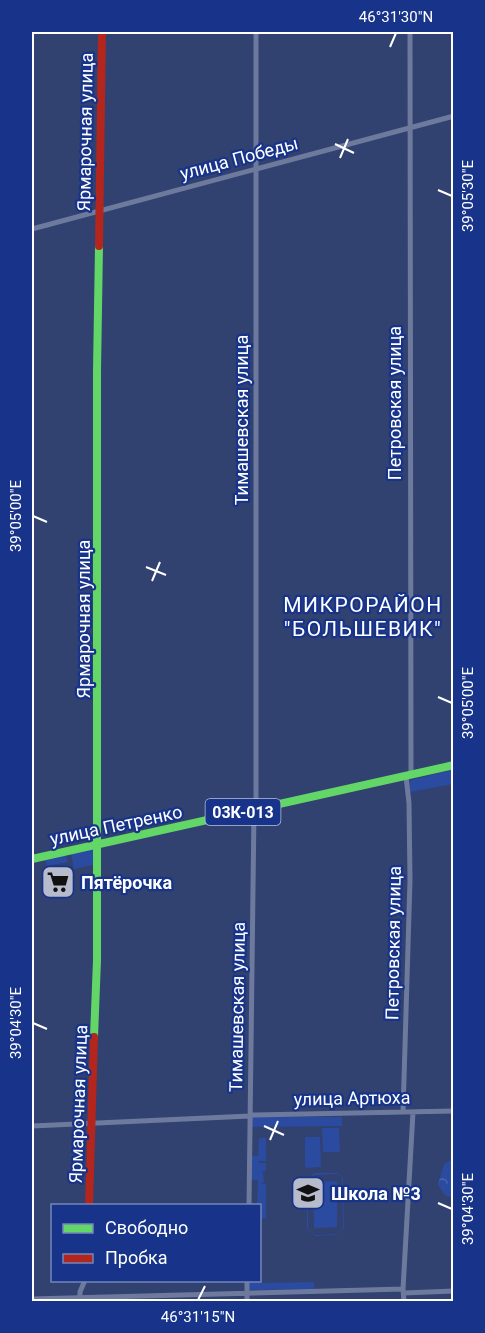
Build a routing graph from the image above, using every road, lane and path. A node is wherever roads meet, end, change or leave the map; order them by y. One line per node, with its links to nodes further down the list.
1 (102, 32): 7 (street, Ярмарочная улица)
2 (256, 32): 6 (street, Тимашевская улица)
3 (410, 32): 5 (street, Петровская улица)
4 (453, 116): 5 (street, улица Победы)
5 (409, 127): 6 (street, улица Победы); 10 (street, Петровская улица)
6 (256, 169): 7 (street, улица Победы); 11 (street, Тимашевская улица)
7 (99, 211): 8 (street, улица Победы); 12 (street, Ярмарочная улица)
8 (32, 228)
9 (453, 765): 10 (street, улица Петренко / 03К-013)
10 (408, 775): 11 (street, улица Петренко / 03К-013); 15 (street, Петровская улица)
11 (255, 809): 12 (street, улица Петренко / 03К-013); 17 (street, Тимашевская улица)
12 (98, 844): 13 (street, улица Петренко / 03К-013); 18 (street, Ярмарочная улица)
13 (32, 859)
14 (453, 1111): 16 (street, улица Артюха)
15 (403, 1112): 16 (street, улица Артюха); 17 (street, улица Артюха)
16 (413, 1112): 24 (street)
17 (250, 1115): 18 (street, улица Артюха); 21 (street, Тимашевская улица)
18 (92, 1122): 19 (street, улица Артюха); 20 (street, Ярмарочная улица)
19 (32, 1126)
20 (89, 1204)
21 (249, 1204)
22 (85, 1282): 28 (street)
23 (247, 1282): 26 (street)
24 (404, 1291): 25 (street); 26 (street); 30 (street)
25 (453, 1291)
26 (247, 1292): 28 (street); 29 (street)
27 (32, 1299): 28 (street)
28 (80, 1299)
29 (246, 1302)
30 (404, 1302)

